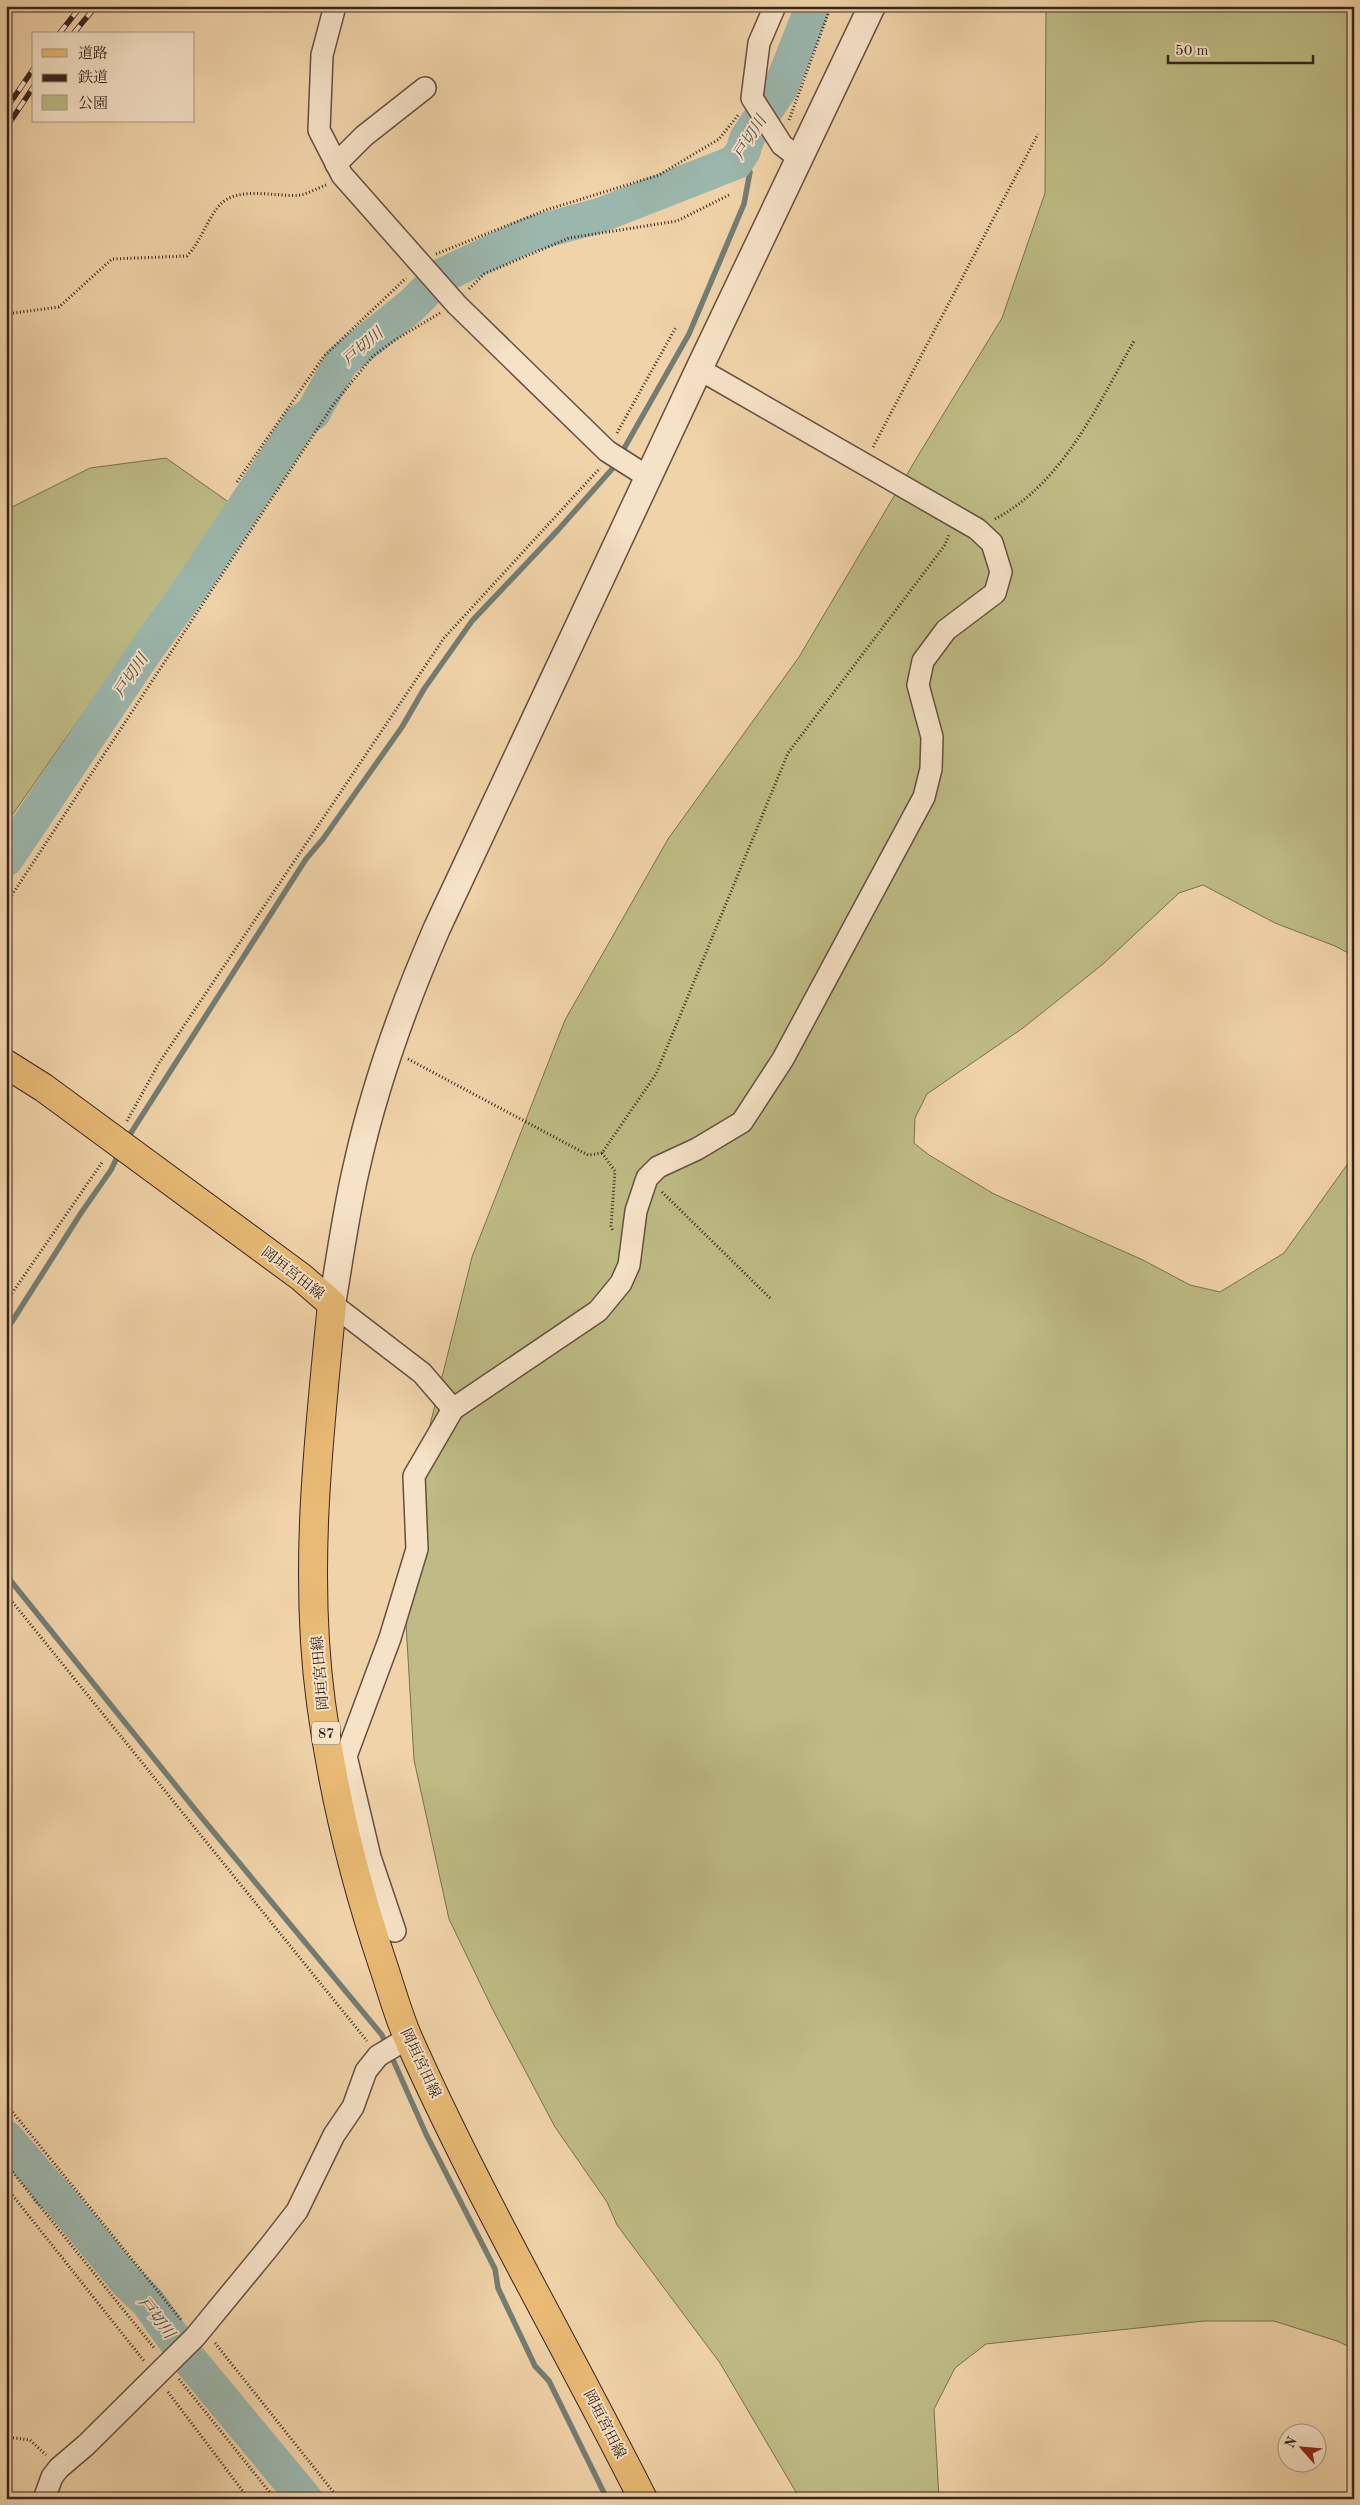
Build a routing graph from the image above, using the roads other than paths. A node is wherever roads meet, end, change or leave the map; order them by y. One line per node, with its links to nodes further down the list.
1 (335, 6): 6 (street)
2 (776, 6): 5 (street)
3 (872, 6): 5 (street)
4 (425, 88): 6 (street)
5 (790, 152): 7 (street)
6 (339, 170): 8 (street)
7 (698, 369): 8 (street); 11 (street)
8 (648, 477): 10 (street)
9 (6, 1064): 10 (main road, 岡垣宮田線)
10 (332, 1304): 11 (street); 13 (main road, 岡垣宮田線 / 87)
11 (452, 1409): 12 (street)
12 (395, 1931)
13 (408, 2038): 14 (street); 15 (main road, 岡垣宮田線 / 87)
14 (44, 2499)
15 (643, 2499)

